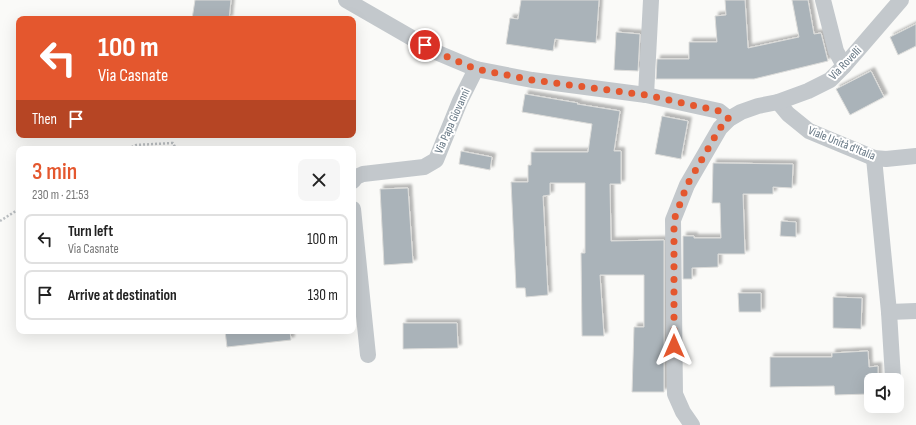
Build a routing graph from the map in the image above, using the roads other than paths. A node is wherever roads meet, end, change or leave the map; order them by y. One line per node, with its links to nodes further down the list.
1 (346, 0): 6 (street)
2 (651, 0): 7 (street)
3 (823, 0): 5 (street)
4 (901, 0): 5 (street, Via Rovelli)
5 (844, 66): 8 (street, Via Rovelli)
6 (476, 69): 7 (street); 12 (street, Via Papa Giovanni)
7 (646, 95): 9 (street)
8 (778, 102): 9 (street, Via Rovelli); 11 (street, Viale Unità d'Italia)
9 (729, 119): 18 (street)
10 (916, 156): 11 (street, Viale Unità d'Italia)
11 (874, 158): 15 (street)
12 (356, 177)
13 (356, 238): 16 (street)
14 (916, 311): 15 (street)
15 (889, 312): 17 (street)
16 (368, 355)
17 (893, 373)
18 (688, 418)

